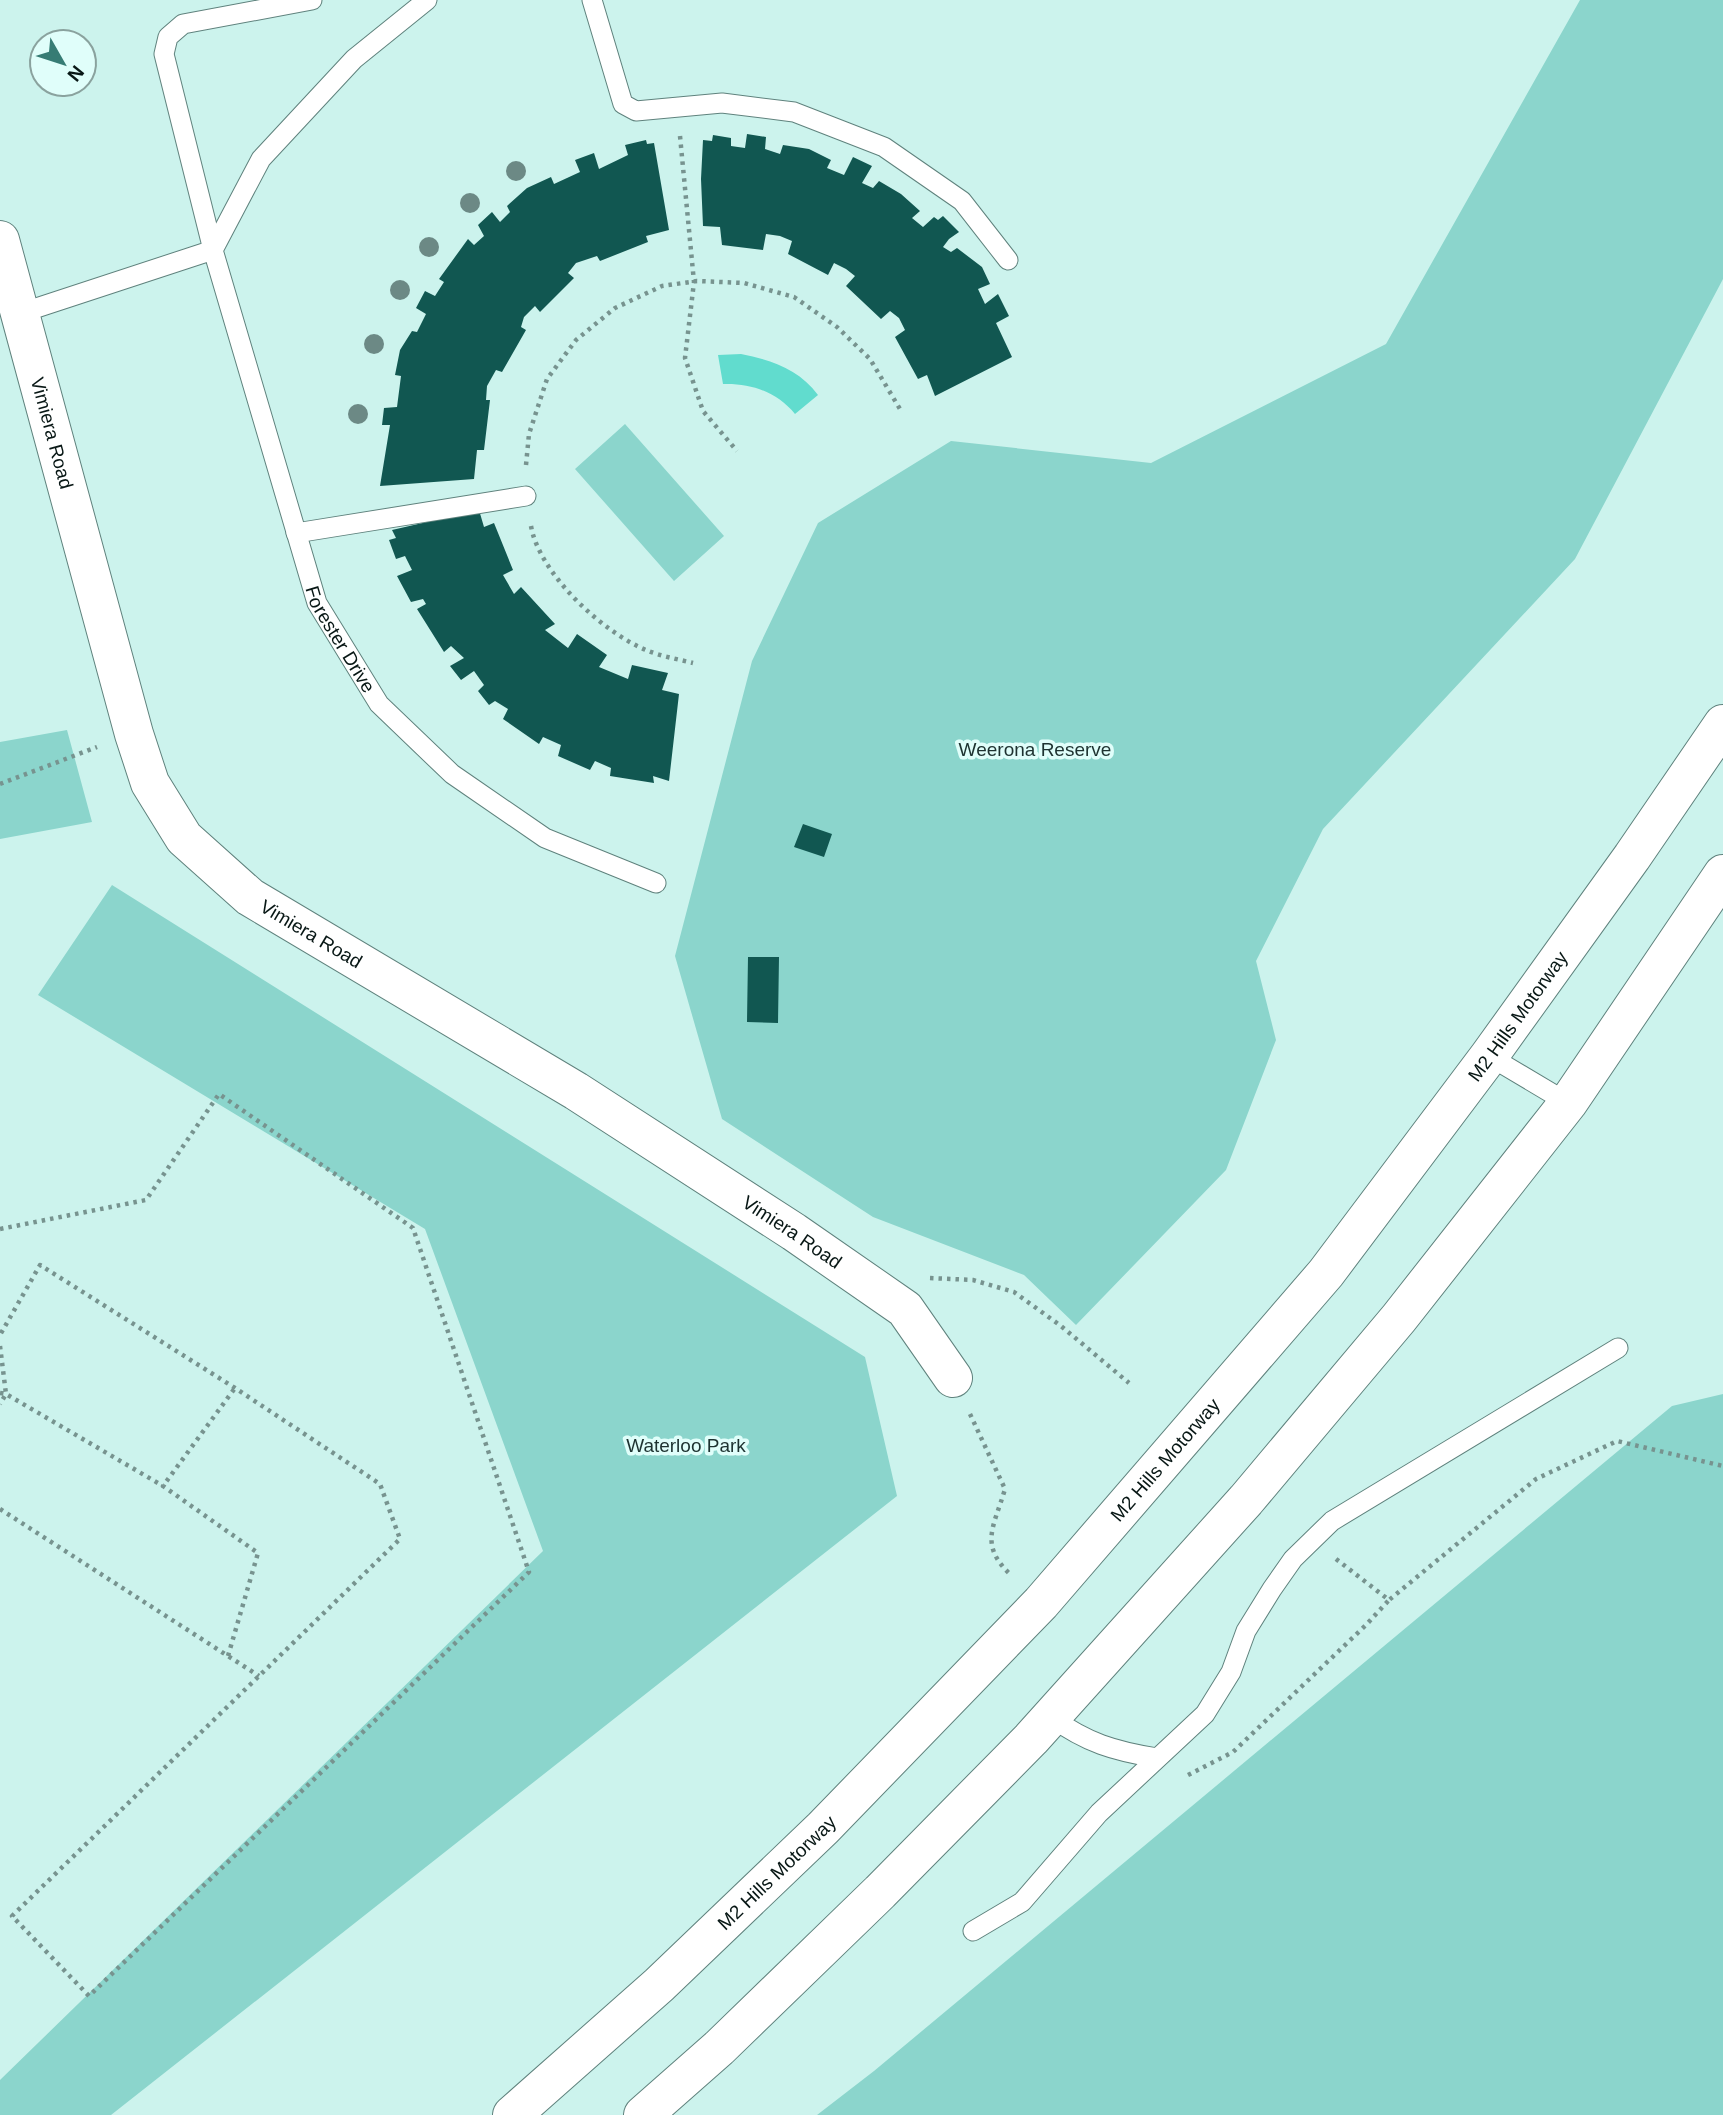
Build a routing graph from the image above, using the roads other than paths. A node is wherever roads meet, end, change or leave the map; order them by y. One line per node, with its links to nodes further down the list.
1 (312, 0): 5 (lane, Forester Drive)
2 (427, 0): 5 (lane)
3 (592, 0): 6 (lane)
4 (0, 240): 7 (main road, Vimiera Road)
5 (213, 250): 7 (lane); 9 (lane, Forester Drive)
6 (1008, 260)
7 (21, 313): 16 (main road, Vimiera Road)
8 (526, 496): 9 (lane)
9 (296, 533): 12 (lane, Forester Drive)
10 (1723, 724): 13 (main road, M2 Hills Motorway)
11 (1723, 874): 14 (main road)
12 (656, 883)
13 (1489, 1056): 14 (lane); 20 (main road, M2 Hills Motorway)
14 (1568, 1102): 17 (main road)
15 (1618, 1348): 18 (lane)
16 (953, 1378)
17 (1051, 1717): 18 (lane); 21 (main road)
18 (1157, 1758): 19 (lane)
19 (973, 1931)
20 (512, 2115)
21 (643, 2115)

